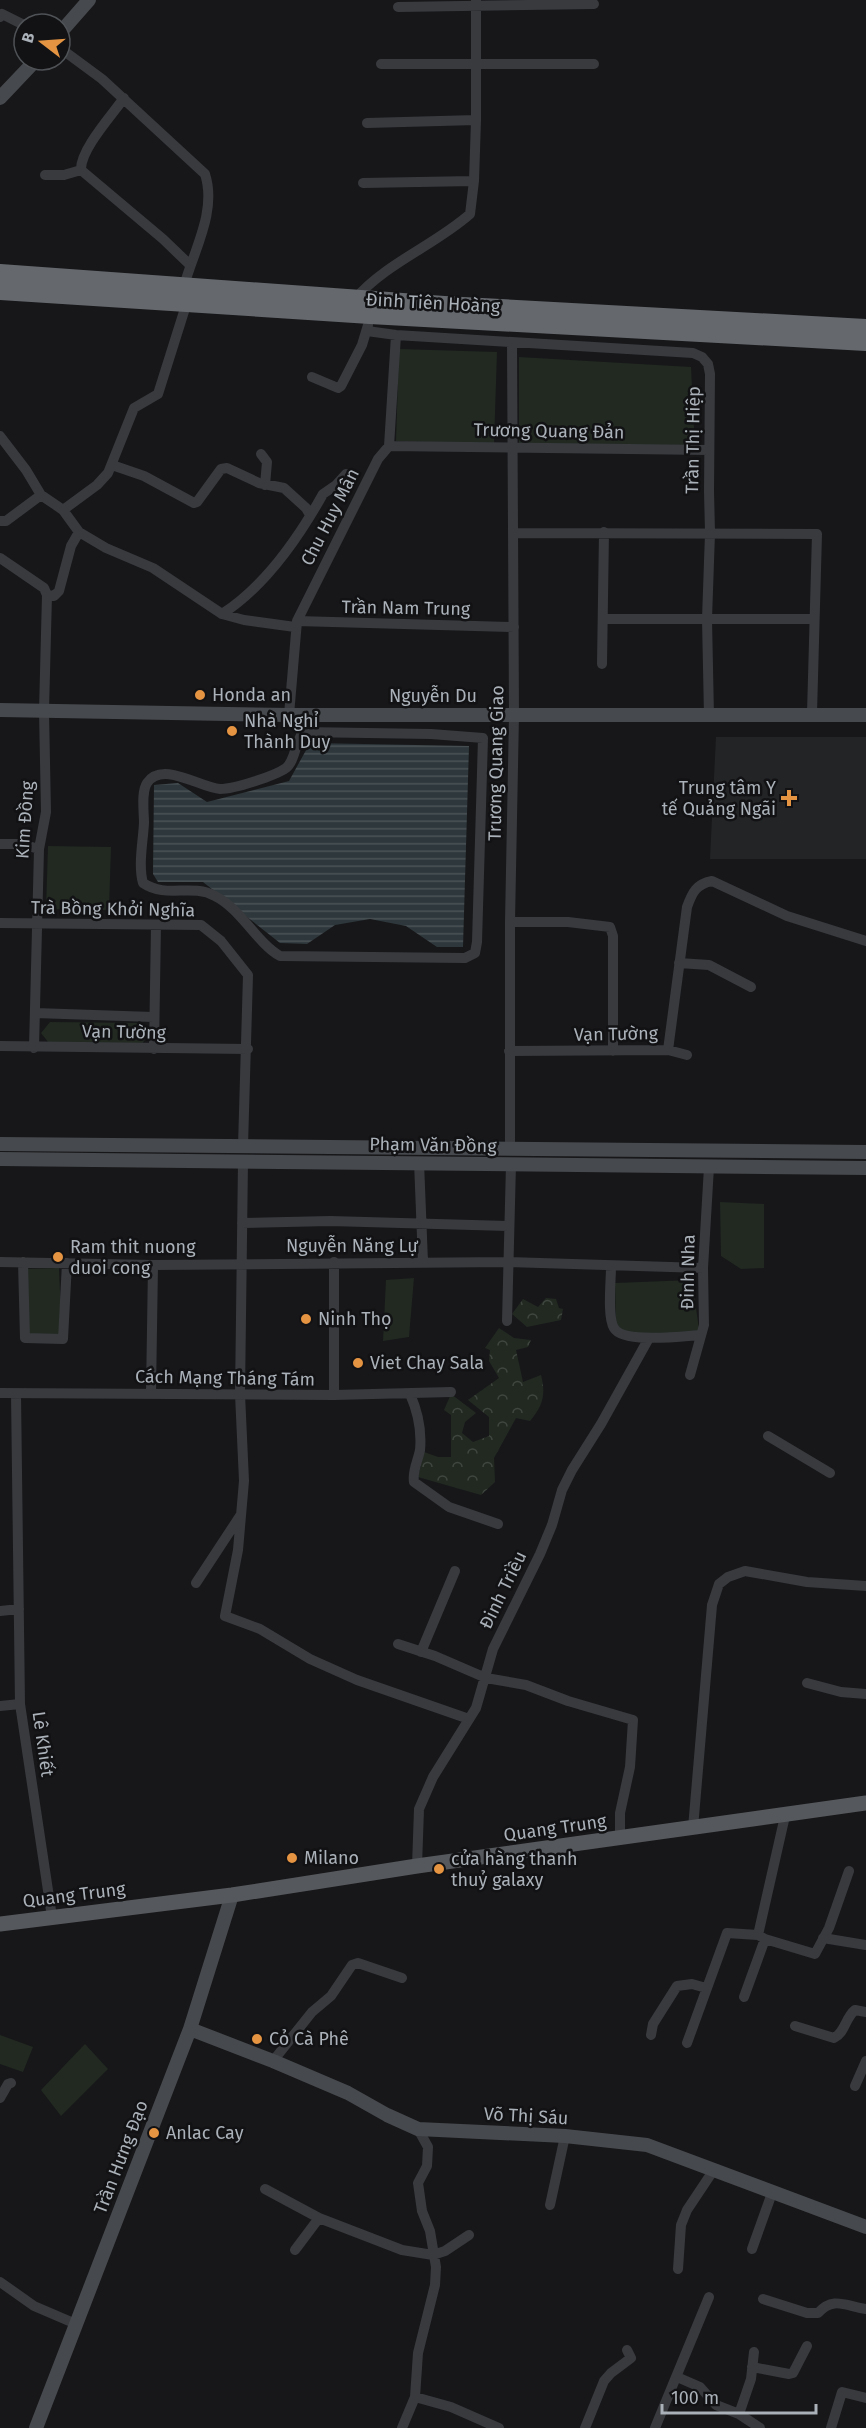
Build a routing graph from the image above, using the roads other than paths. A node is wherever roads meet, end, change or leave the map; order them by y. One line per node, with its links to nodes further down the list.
1 (89, 0): 5 (street)
2 (476, 3): 3 (street); 4 (street); 7 (street)
3 (594, 4)
4 (398, 7)
5 (72, 19)
6 (72, 57): 12 (street)
7 (476, 63): 8 (street); 9 (street); 13 (street)
8 (381, 64)
9 (594, 64)
10 (25, 72): 11 (street)
11 (0, 98)
12 (124, 98): 15 (street); 19 (street)
13 (476, 120): 14 (street); 17 (street)
14 (367, 123)
15 (81, 170): 16 (street); 19 (street)
16 (45, 175)
17 (474, 181): 18 (street); 23 (street)
18 (363, 183)
19 (190, 265): 22 (street)
20 (0, 273): 22 (highway, Đinh Tiên Hoàng)
21 (0, 291): 22 (highway, Đinh Tiên Hoàng)
22 (185, 294): 23 (highway, Đinh Tiên Hoàng); 24 (highway, Đinh Tiên Hoàng); 35 (street)
23 (355, 299): 25 (highway, Đinh Tiên Hoàng)
24 (369, 323): 26 (street); 28 (highway, Đinh Tiên Hoàng); 29 (street)
25 (866, 328)
26 (396, 335): 27 (street); 31 (street)
27 (512, 342): 32 (street, Trương Quang Giao); 33 (street, Trần Thị Hiệp)
28 (866, 342)
29 (312, 377)
30 (0, 436): 38 (street)
31 (389, 446): 32 (street, Trương Quang Đản); 52 (street, Chu Huy Mân)
32 (513, 447): 33 (street, Trương Quang Đản); 44 (street, Trương Quang Giao)
33 (709, 450): 45 (street, Trần Thị Hiệp)
34 (261, 454): 37 (street)
35 (112, 465): 37 (street); 39 (street)
36 (346, 474): 40 (street)
37 (265, 485): 40 (street)
38 (41, 495): 39 (street); 41 (street)
39 (63, 510): 42 (street)
40 (310, 515): 48 (street)
41 (0, 521)
42 (79, 532): 47 (street); 48 (street, Trần Nam Trung)
43 (604, 532): 44 (street); 45 (street); 51 (street)
44 (513, 533): 53 (street, Trương Quang Giao)
45 (710, 533): 49 (street, Trần Thị Hiệp); 50 (street)
46 (0, 558): 47 (street)
47 (47, 595): 56 (street, Kim Đồng)
48 (222, 614): 52 (street, Trần Nam Trung)
49 (707, 619): 50 (street); 51 (street); 61 (street, Trần Thị Hiệp)
50 (814, 619): 57 (street)
51 (603, 620): 54 (street)
52 (296, 624): 53 (street, Trần Nam Trung); 58 (street, Chu Huy Mân)
53 (514, 627): 59 (street, Trương Quang Giao)
54 (602, 664)
55 (0, 710): 56 (street, Nguyễn Du)
56 (44, 711): 58 (street, Nguyễn Du); 63 (street, Kim Đồng)
57 (812, 713): 60 (street, Nguyễn Du); 61 (street, Nguyễn Du)
58 (289, 715): 59 (street, Nguyễn Du)
59 (514, 715): 61 (street, Nguyễn Du); 65 (street, Trương Quang Giao)
60 (866, 715)
61 (709, 717)
62 (0, 844): 63 (street)
63 (39, 849): 67 (street, Kim Đồng)
64 (142, 880): 64 (street)
65 (510, 922): 79 (street, Trương Quang Giao); 80 (street)
66 (0, 923): 67 (street, Trà Bồng Khởi Nghĩa)
67 (36, 923): 68 (street, Trà Bồng Khởi Nghĩa); 72 (street, Kim Đồng)
68 (156, 925): 73 (street); 77 (street, Trà Bồng Khởi Nghĩa)
69 (866, 941): 70 (street)
70 (679, 963): 71 (street); 78 (street)
71 (751, 987)
72 (35, 1013): 73 (street); 75 (street, Kim Đồng)
73 (153, 1017): 76 (street)
74 (0, 1046): 75 (street, Vạn Tường)
75 (34, 1048): 76 (street, Vạn Tường)
76 (154, 1049): 77 (street, Vạn Tường)
77 (248, 1049): 84 (street, Trà Bồng Khởi Nghĩa)
78 (668, 1050): 80 (street, Vạn Tường); 81 (street, Vạn Tường)
79 (509, 1051): 80 (street, Vạn Tường); 87 (street, Trương Quang Giao)
80 (613, 1051)
81 (687, 1055)
82 (0, 1144): 83 (street, Phạm Văn Đồng)
83 (44, 1145): 84 (street, Phạm Văn Đồng); 89 (street)
84 (243, 1146): 87 (street, Phạm Văn Đồng); 90 (street)
85 (706, 1150): 86 (street, Phạm Văn Đồng); 87 (street, Phạm Văn Đồng); 92 (street)
86 (866, 1152)
87 (510, 1157): 91 (street, Phạm Văn Đồng); 92 (street, Phạm Văn Đồng); 96 (street, Trương Quang Giao)
88 (0, 1159): 89 (street, Phạm Văn Đồng)
89 (44, 1160): 90 (street, Phạm Văn Đồng)
90 (243, 1161): 91 (street, Phạm Văn Đồng); 94 (street)
91 (419, 1162): 95 (street)
92 (709, 1167): 93 (street, Phạm Văn Đồng); 106 (street, Đinh Nha)
93 (866, 1168)
94 (242, 1223): 95 (street); 103 (street)
95 (421, 1224): 96 (street); 100 (street)
96 (508, 1226): 101 (street, Trương Quang Giao)
97 (0, 1262): 98 (street, Nguyễn Năng Lự)
98 (23, 1262): 102 (street, Nguyễn Năng Lự); 102 (street)
99 (333, 1262): 100 (street, Nguyễn Năng Lự); 103 (street, Nguyễn Năng Lự); 117 (street)
100 (423, 1262): 101 (street, Nguyễn Năng Lự)
101 (507, 1262): 105 (street, Nguyễn Năng Lự); 107 (street, Trương Quang Giao)
102 (67, 1263): 104 (street, Nguyễn Năng Lự)
103 (242, 1264): 104 (street, Nguyễn Năng Lự); 115 (street)
104 (153, 1265): 113 (street)
105 (611, 1267): 106 (street, Nguyễn Năng Lự); 109 (street)
106 (703, 1268): 108 (street, Đinh Nha)
107 (507, 1321)
108 (700, 1335): 109 (street); 110 (street, Đinh Nha)
109 (650, 1338): 129 (street, Đinh Triều)
110 (690, 1375)
111 (450, 1392): 116 (street, Cách Mạng Tháng Tám)
112 (0, 1393): 114 (street, Cách Mạng Tháng Tám)
113 (150, 1393): 114 (street, Cách Mạng Tháng Tám); 115 (street, Cách Mạng Tháng Tám)
114 (16, 1394): 125 (street, Lê Khiết)
115 (240, 1394): 117 (street, Cách Mạng Tháng Tám); 120 (street)
116 (410, 1394): 117 (street, Cách Mạng Tháng Tám); 121 (street)
117 (334, 1395)
118 (768, 1436): 119 (street)
119 (830, 1473)
120 (242, 1513): 123 (street); 134 (street)
121 (498, 1524)
122 (455, 1571): 128 (street)
123 (196, 1583)
124 (866, 1586): 137 (street)
125 (19, 1609): 126 (street); 132 (street, Lê Khiết)
126 (0, 1611)
127 (398, 1644): 128 (street)
128 (421, 1652): 129 (street)
129 (486, 1678): 134 (street, Đinh Triều); 138 (street)
130 (807, 1683): 131 (street)
131 (866, 1694)
132 (20, 1704): 133 (street); 142 (street, Lê Khiết)
133 (0, 1706)
134 (469, 1719): 139 (street, Đinh Triều)
135 (866, 1803): 136 (main road, Quang Trung)
136 (784, 1816): 137 (main road, Quang Trung); 144 (street)
137 (693, 1828): 138 (main road, Quang Trung)
138 (620, 1838): 139 (main road, Quang Trung)
139 (417, 1866): 141 (main road, Quang Trung)
140 (849, 1871): 145 (street)
141 (232, 1895): 142 (main road, Quang Trung); 152 (street, Trần Hưng Đạo)
142 (52, 1917): 143 (main road, Quang Trung)
143 (0, 1924)
144 (762, 1937): 145 (street); 148 (street); 149 (street)
145 (823, 1938): 146 (street)
146 (866, 1945)
147 (402, 1978): 155 (street)
148 (706, 1988): 153 (street); 154 (street)
149 (744, 1997)
150 (866, 2012): 151 (street)
151 (795, 2025)
152 (190, 2029): 155 (street, Võ Thị Sáu); 177 (street, Trần Hưng Đạo)
153 (651, 2035)
154 (687, 2043)
155 (273, 2061): 160 (street, Võ Thị Sáu)
156 (866, 2061): 158 (street)
157 (11, 2083): 159 (street)
158 (855, 2086)
159 (0, 2098)
160 (418, 2128): 161 (street, Võ Thị Sáu); 171 (street)
161 (565, 2136): 162 (street, Võ Thị Sáu); 165 (street)
162 (713, 2171): 164 (street, Võ Thị Sáu); 172 (street)
163 (266, 2189): 166 (street)
164 (772, 2193): 167 (street, Võ Thị Sáu); 169 (street)
165 (550, 2205)
166 (319, 2218): 170 (street); 171 (street)
167 (866, 2227)
168 (469, 2235): 171 (street)
169 (752, 2249)
170 (295, 2250)
171 (434, 2254): 183 (street)
172 (678, 2269)
173 (0, 2282): 177 (street)
174 (709, 2297): 182 (street)
175 (763, 2299): 176 (street)
176 (866, 2309)
177 (76, 2324): 186 (street, Trần Hưng Đạo)
178 (807, 2346): 181 (street)
179 (627, 2350): 189 (street)
180 (754, 2352): 181 (street)
181 (752, 2367): 185 (street)
182 (677, 2377): 185 (street); 190 (street)
183 (415, 2397): 187 (street); 188 (street)
184 (866, 2398): 192 (street)
185 (739, 2414): 191 (street)
186 (36, 2428)
187 (402, 2428)
188 (499, 2428)
189 (585, 2428)
190 (655, 2428)
191 (760, 2428)
192 (831, 2428)

